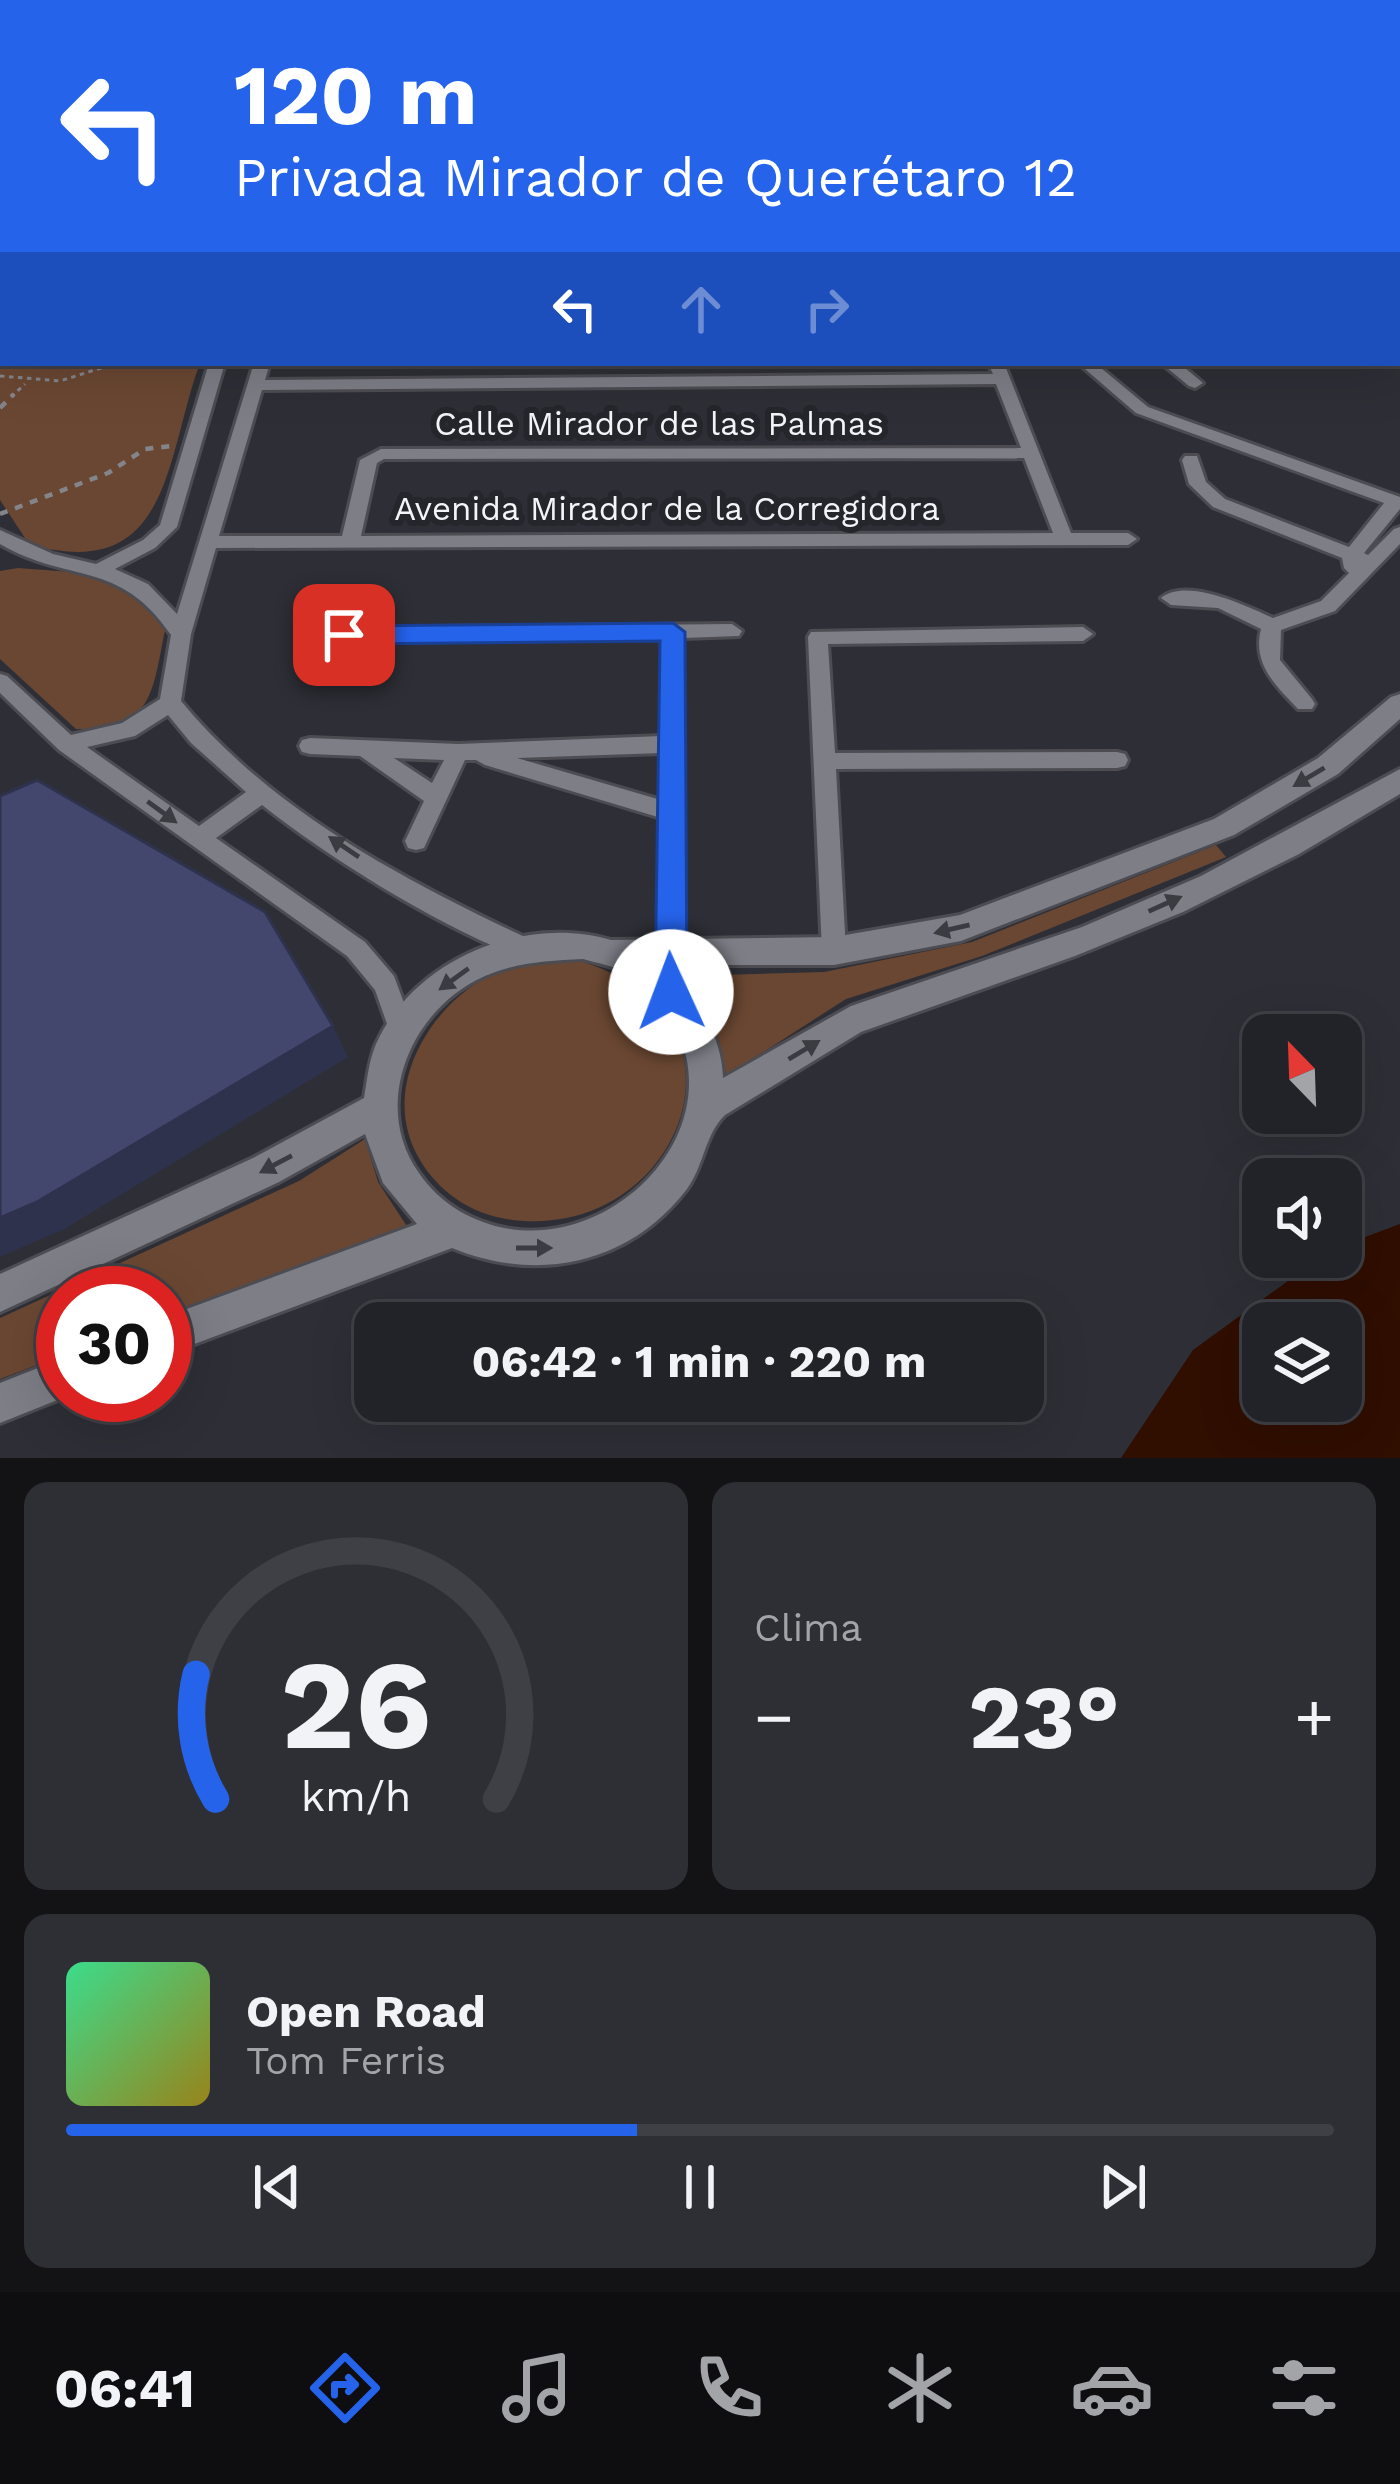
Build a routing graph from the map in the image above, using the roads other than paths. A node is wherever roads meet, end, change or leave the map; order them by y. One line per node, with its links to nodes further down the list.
1 (216, 366): 21 (street)
2 (261, 366): 8 (street)
3 (1090, 366): 11 (street)
4 (1176, 366): 7 (street)
5 (999, 371): 6 (street); 9 (street)
6 (386, 372): 8 (street)
7 (1195, 383)
8 (256, 385): 17 (street)
9 (1031, 453): 14 (street, Calle Mirador de las Palmas); 15 (street)
10 (1191, 460): 20 (street)
11 (1398, 502): 20 (street)
12 (1400, 533): 20 (street)
13 (0, 536): 18 (street)
14 (352, 538): 15 (street, Avenida Mirador de la Corregidora); 17 (street, Avenida Mirador de la Corregidora)
15 (1064, 538): 16 (street, Avenida Mirador de la Corregidora)
16 (1128, 538)
17 (206, 542): 26 (street)
18 (26, 553): 19 (street); 21 (street)
19 (0, 560)
20 (1359, 565): 23 (street)
21 (102, 568): 26 (street)
22 (1171, 598): 23 (street)
23 (1272, 626): 31 (street)
24 (732, 631): 25 (street)
25 (673, 632): 28 (street); 34 (street)
26 (182, 634): 30 (street)
27 (1083, 634): 39 (street)
28 (344, 635)
29 (0, 681): 33 (street)
30 (170, 703): 33 (street); 41 (street)
31 (1305, 704)
32 (1400, 704): 44 (street, one-way to 44)
33 (67, 744): 45 (street, one-way to 45)
34 (674, 744): 37 (street); 43 (street)
35 (310, 746): 36 (street)
36 (365, 749): 37 (street); 42 (street)
37 (463, 752): 42 (street); 43 (street)
38 (1117, 760): 39 (street)
39 (824, 761): 50 (street)
40 (1400, 780): 47 (street)
41 (262, 792): 45 (street); 48 (street, one-way to 41)
42 (437, 798): 46 (street)
43 (672, 812): 51 (street)
44 (1223, 827): 47 (street); 50 (street, one-way to 50)
45 (199, 838): 53 (street)
46 (416, 841)
47 (1253, 865): 55 (street, one-way to 47)
48 (518, 946): 49 (street); 53 (street, one-way to 53)
49 (612, 951): 51 (street); 52 (street)
50 (834, 951): 51 (street)
51 (670, 952): 52 (street)
52 (671, 992): 55 (street)
53 (401, 1030): 54 (street)
54 (379, 1108): 56 (street); 57 (street, one-way to 57)
55 (704, 1111): 56 (street, one-way to 55)
56 (451, 1230): 58 (street)
57 (0, 1293)
58 (192, 1326)
59 (36, 1389): 60 (street)
60 (0, 1403)

